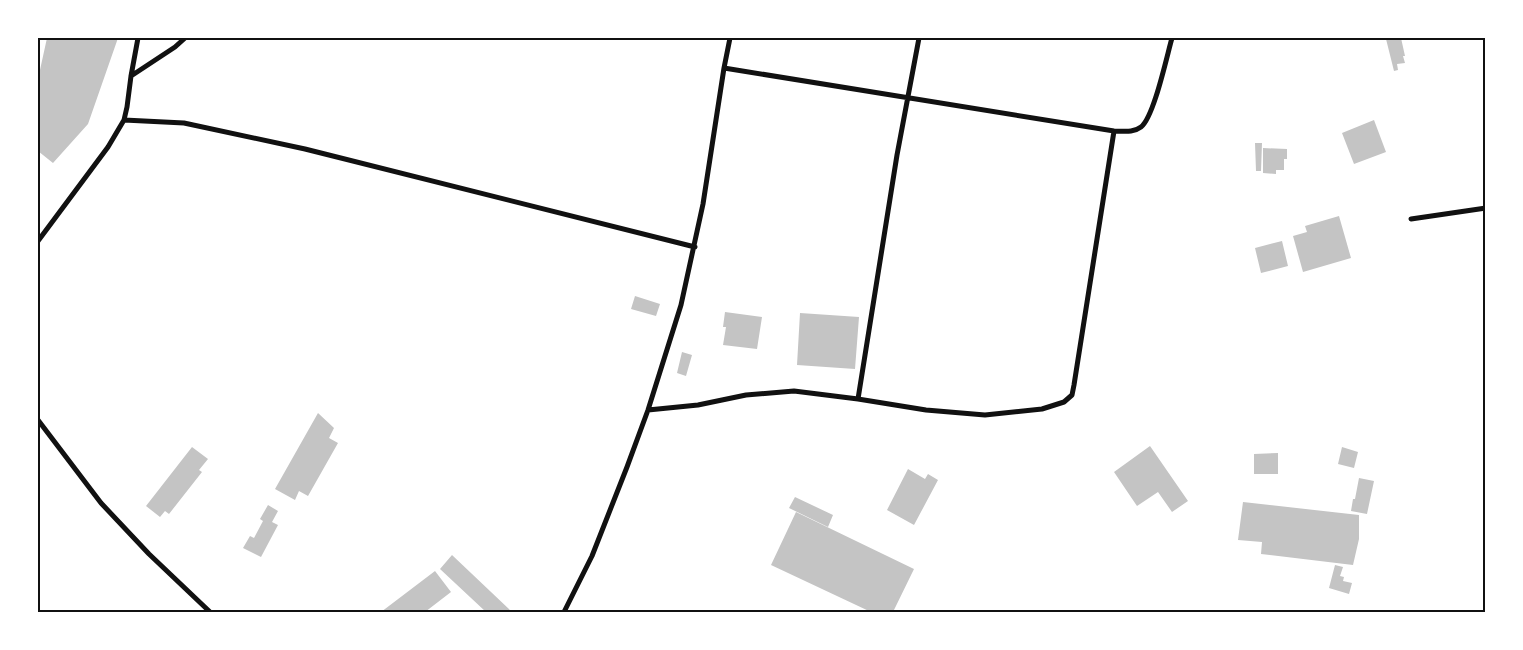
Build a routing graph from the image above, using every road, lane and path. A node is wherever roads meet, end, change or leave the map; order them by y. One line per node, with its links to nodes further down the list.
1 (138, 38): 7 (street)
2 (185, 38): 7 (street)
3 (730, 38): 6 (street)
4 (919, 38): 8 (street)
5 (1172, 38): 10 (street)
6 (724, 68): 8 (street); 14 (street)
7 (131, 76): 9 (street)
8 (907, 98): 10 (street); 15 (street)
9 (124, 120): 13 (street); 14 (street)
10 (1114, 131): 15 (street)
11 (1486, 208): 12 (street)
12 (1411, 219)
13 (38, 241)
14 (695, 247): 16 (street)
15 (858, 399): 16 (street)
16 (648, 410): 19 (street)
17 (38, 420): 18 (street)
18 (210, 612)
19 (564, 612)

